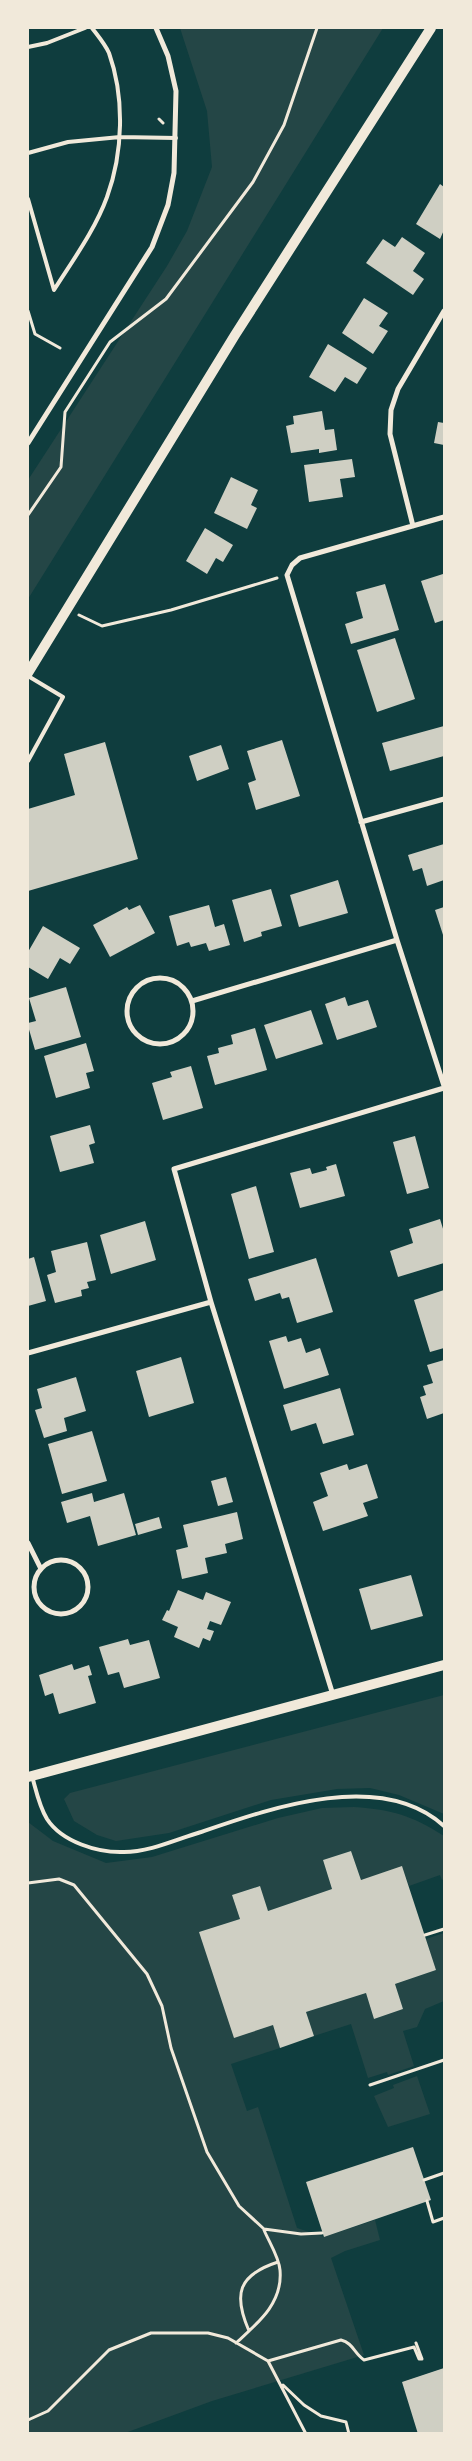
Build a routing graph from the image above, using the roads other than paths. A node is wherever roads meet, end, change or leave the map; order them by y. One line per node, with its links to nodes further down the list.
1 (85, 28): 5 (lane)
2 (92, 28): 6 (lane)
3 (156, 28): 7 (street)
4 (431, 28): 14 (main road)
5 (28, 47)
6 (120, 137): 7 (lane); 8 (lane); 9 (lane)
7 (176, 138): 11 (street)
8 (28, 153)
9 (28, 198)
10 (444, 311): 13 (street)
11 (28, 443)
12 (444, 517): 13 (street)
13 (414, 526): 17 (street)
14 (28, 674): 15 (lane)
15 (28, 760)
16 (444, 799): 17 (street)
17 (361, 822): 18 (street)
18 (397, 940): 19 (street); 20 (street)
19 (192, 1001): 19 (street)
20 (444, 1087): 21 (street)
21 (211, 1302): 22 (street); 26 (street)
22 (28, 1353)
23 (28, 1543): 24 (street)
24 (41, 1569): 24 (street)
25 (444, 1665): 26 (main road)
26 (333, 1695): 27 (main road)
27 (30, 1776): 28 (lane)
28 (444, 1826)

